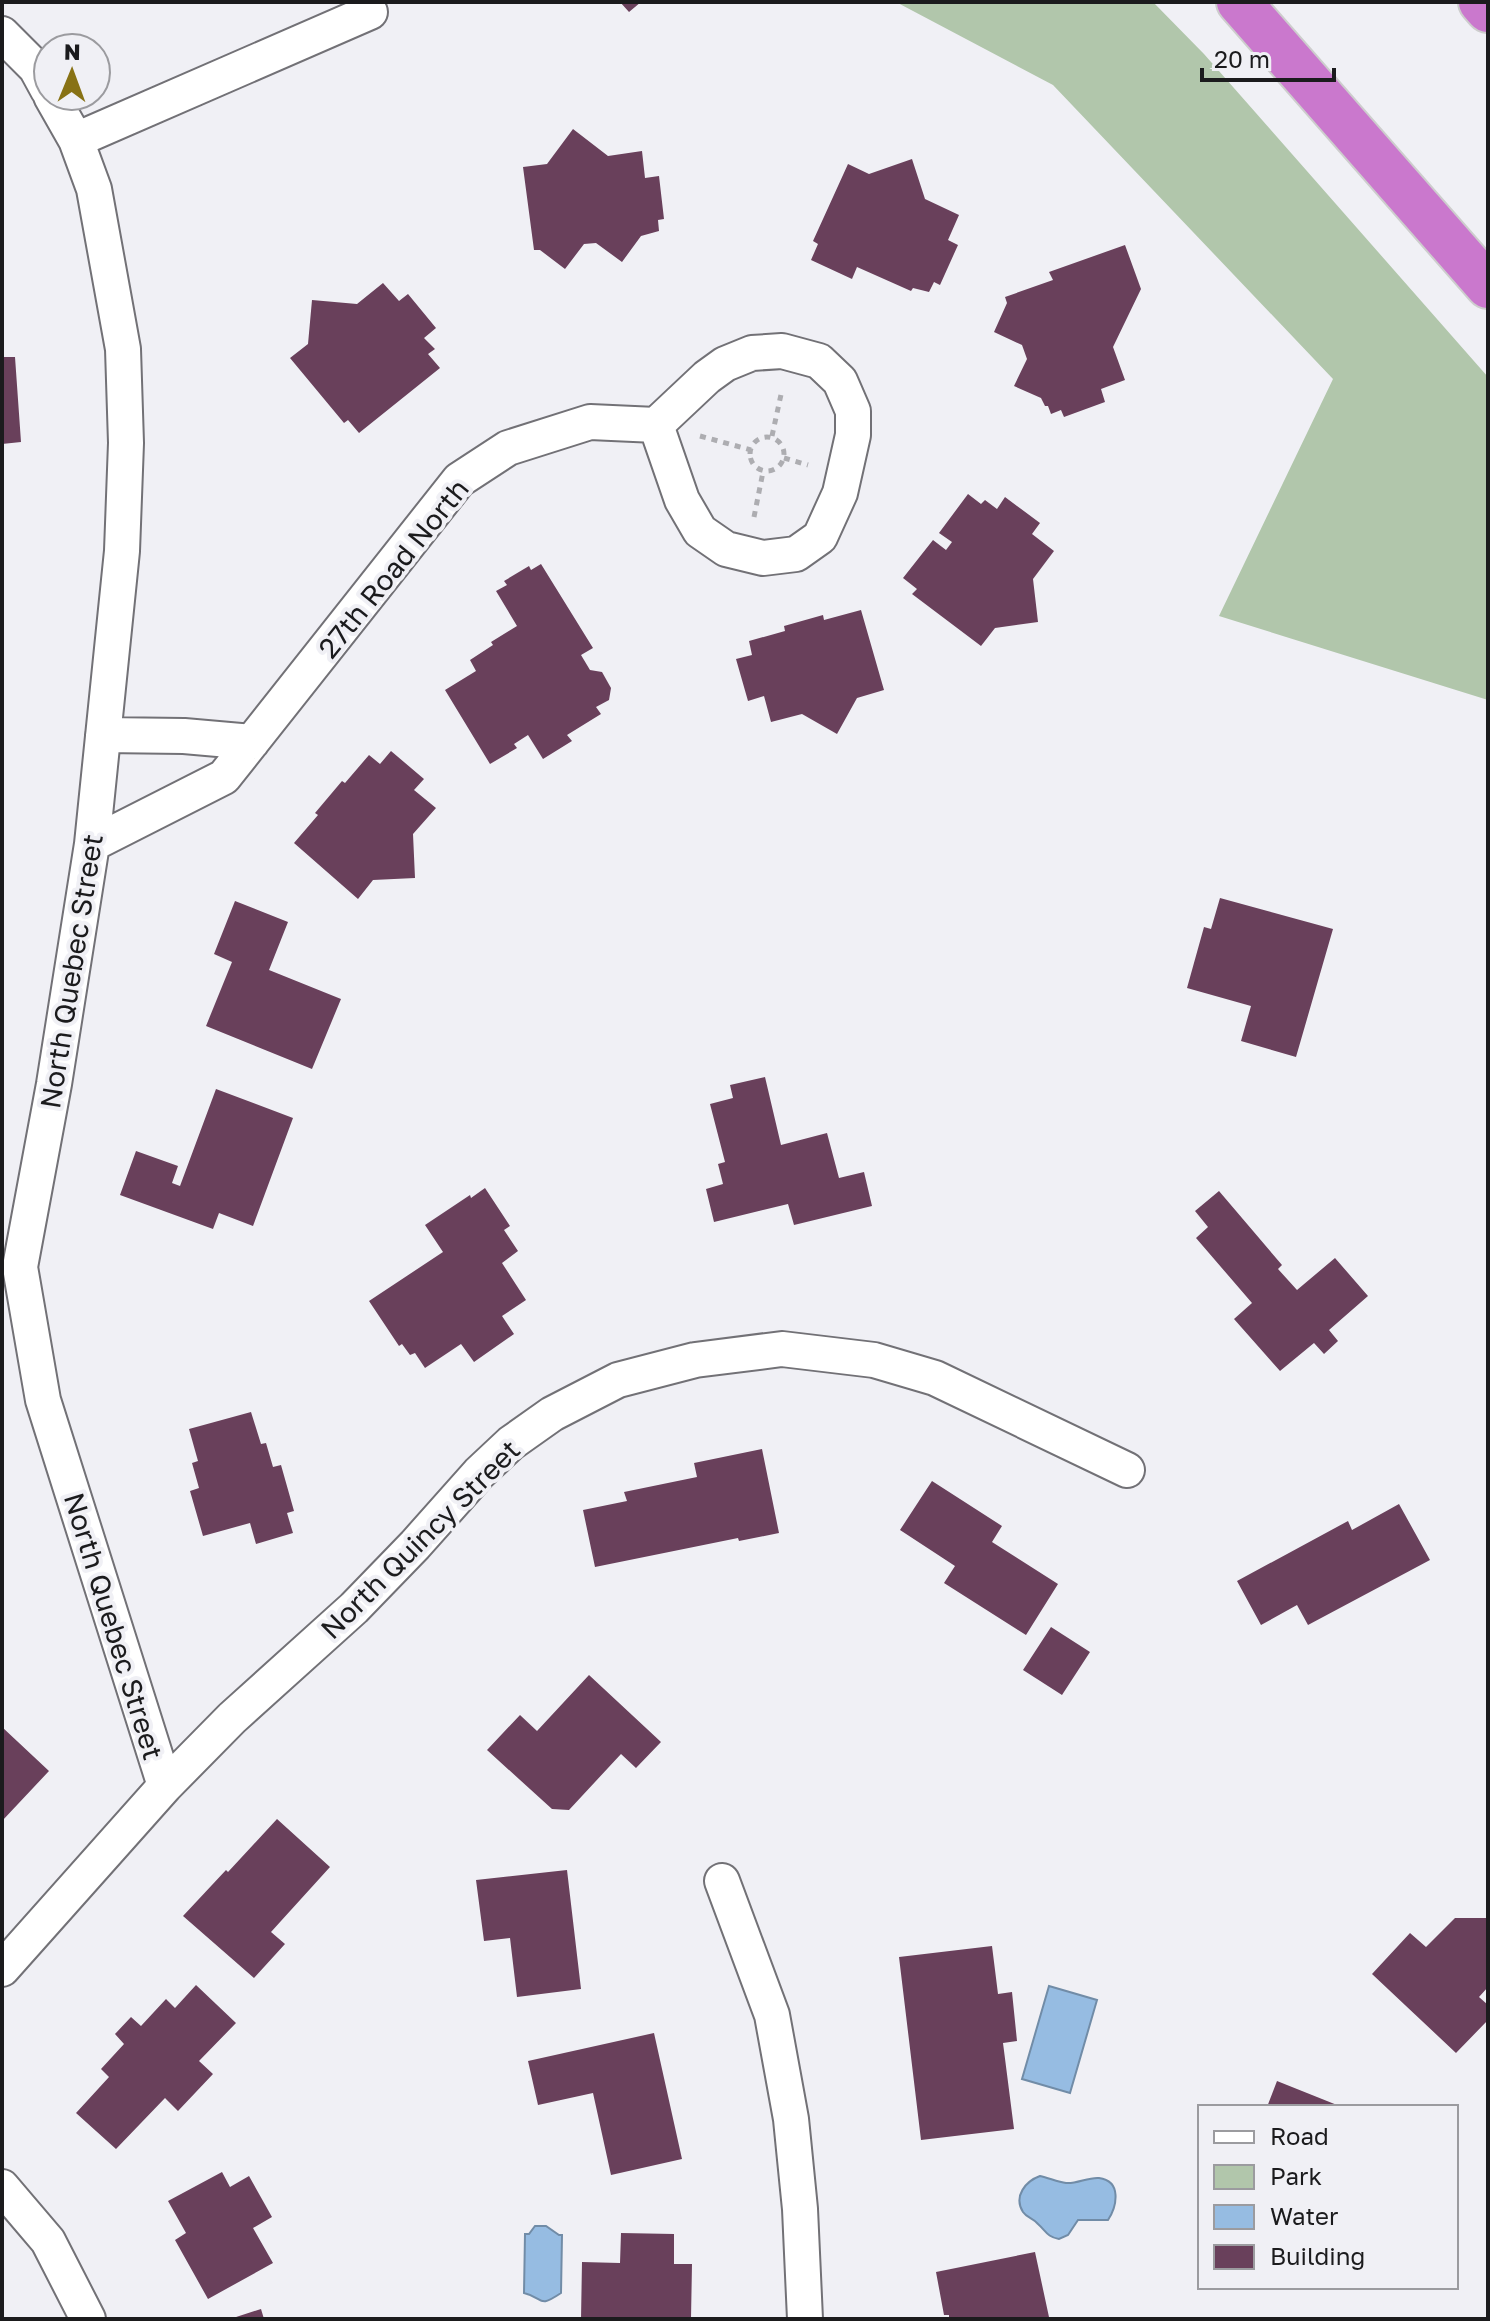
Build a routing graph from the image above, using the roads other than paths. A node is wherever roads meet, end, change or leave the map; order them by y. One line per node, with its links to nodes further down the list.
1 (1239, 2): 9 (highway)
2 (1481, 2): 3 (highway)
3 (1488, 10)
4 (370, 12): 8 (street)
5 (2, 34): 6 (street)
6 (32, 64)
7 (60, 112): 8 (street, North Quebec Street)
8 (76, 140): 11 (street, North Quebec Street)
9 (1488, 286)
10 (656, 425): 10 (street); 12 (street, 27th Road North)
11 (103, 735): 12 (street); 13 (street, North Quebec Street)
12 (252, 742): 13 (street, 27th Road North)
13 (92, 844): 15 (street, North Quebec Street)
14 (1127, 1470): 15 (street, North Quincy Street)
15 (165, 1786): 17 (street, North Quincy Street)
16 (722, 1881): 20 (street)
17 (2, 1969)
18 (2, 2187): 19 (street)
19 (88, 2319)
20 (805, 2319)

